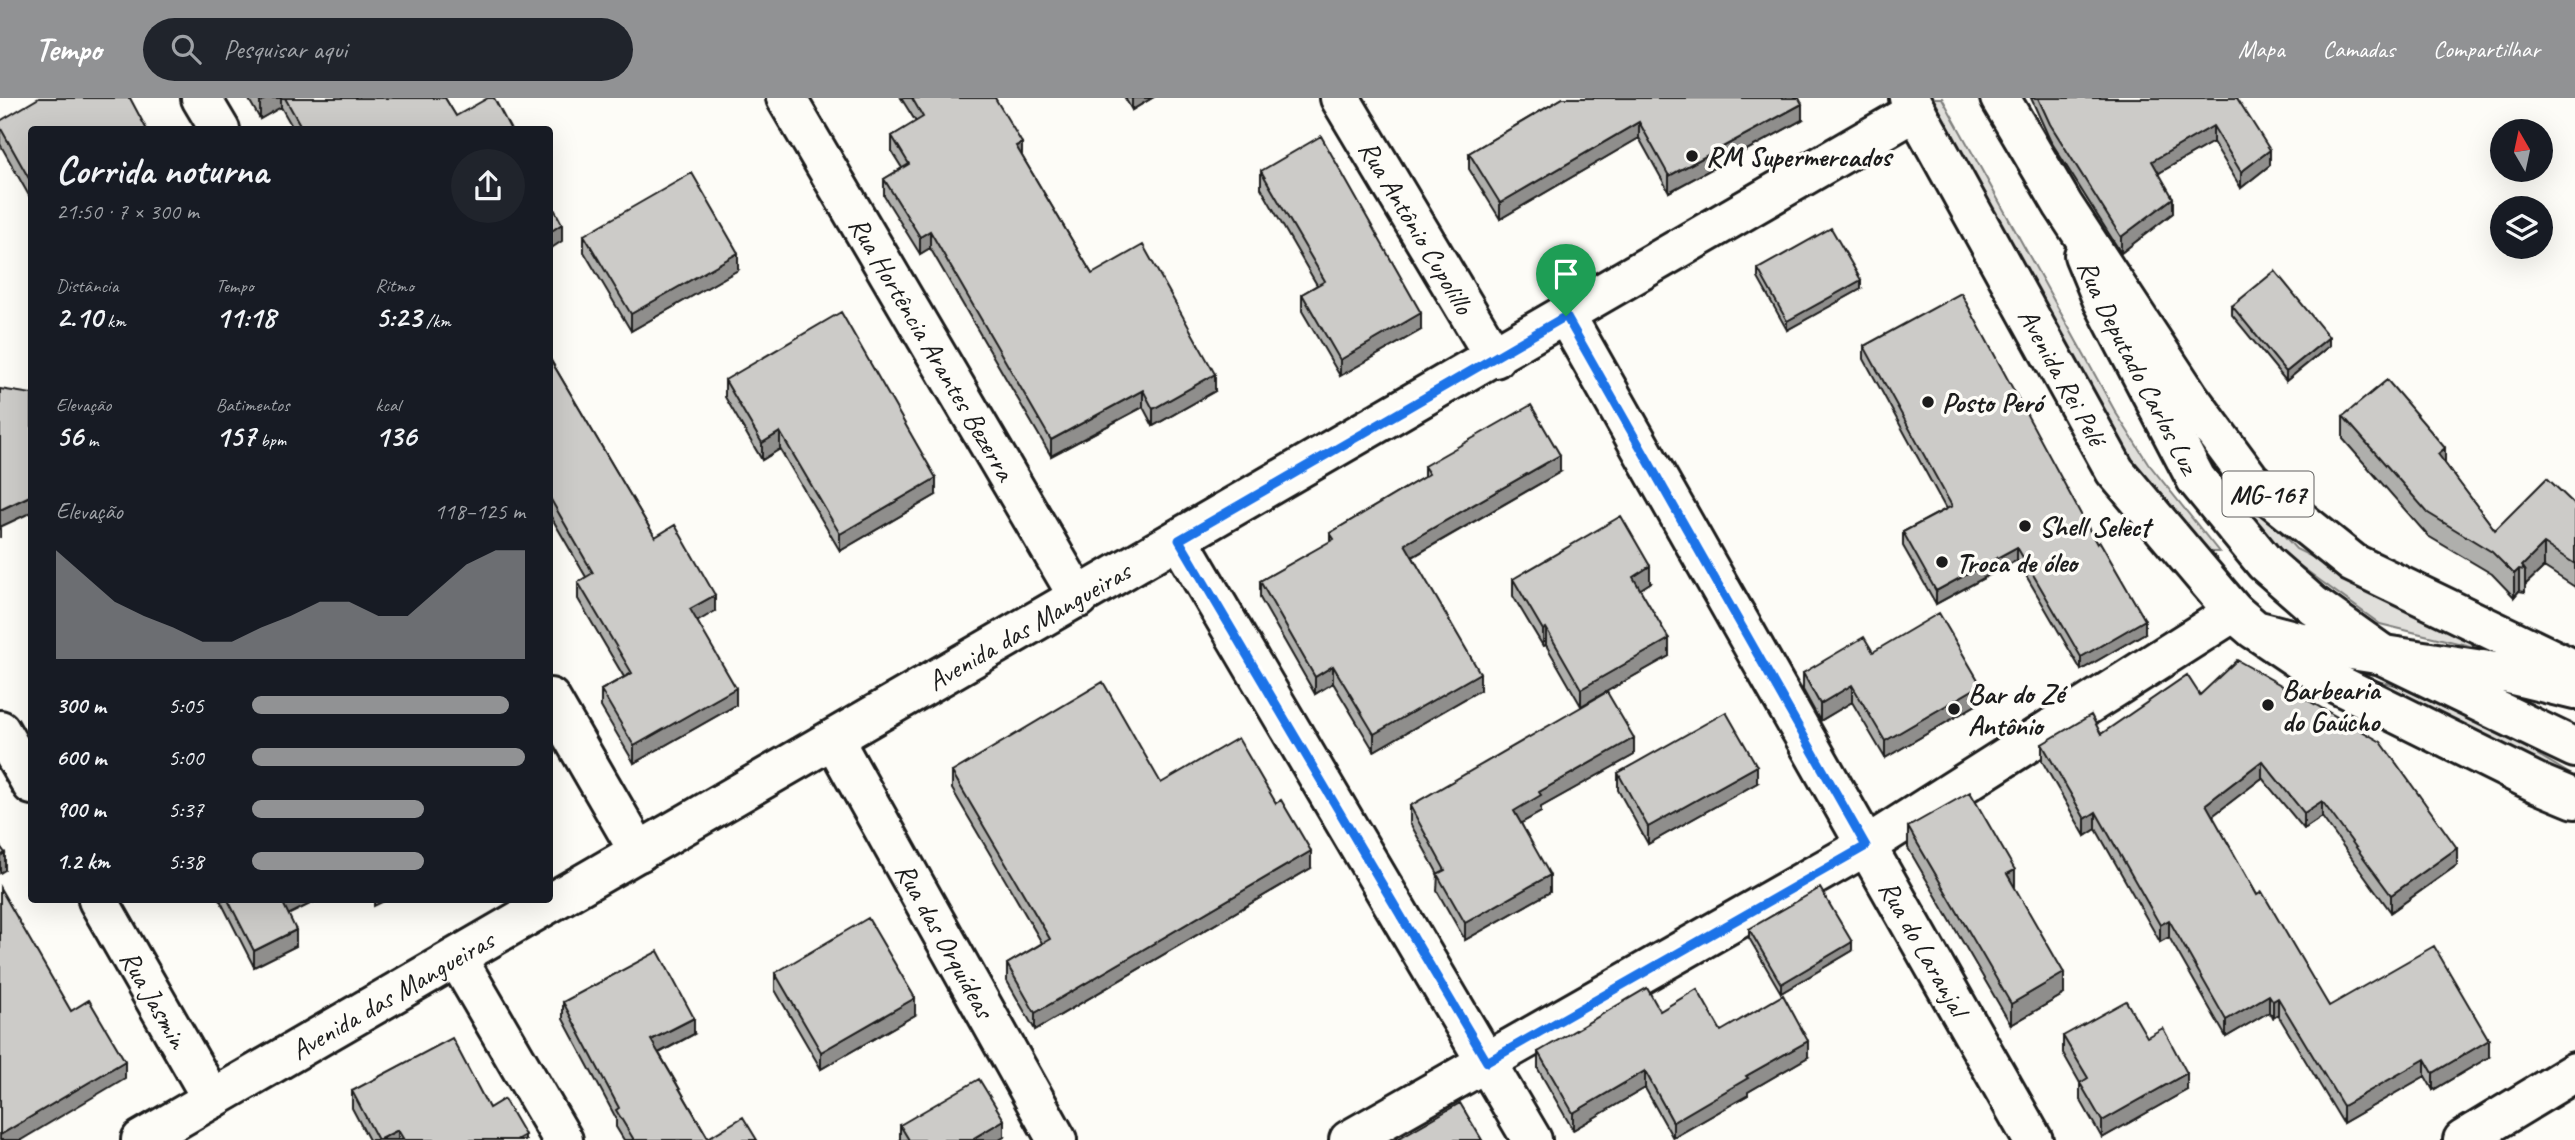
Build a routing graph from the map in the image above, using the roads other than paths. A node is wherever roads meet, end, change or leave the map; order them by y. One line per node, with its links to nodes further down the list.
1 (201, 98): 6 (street)
2 (786, 98): 11 (street, Rua Hortência Arantes Bezerra)
3 (1340, 98): 9 (street, Rua Antônio Cupolillo)
4 (2000, 98): 7 (street, MG-167)
5 (1912, 105): 8 (street, Avenida das Mangueiras); 12 (street, Avenida Rei Pelé)
6 (218, 126)
7 (2063, 205): 13 (street, Rua Deputado Carlos Luz); 14 (street, MG-167)
8 (1566, 316): 9 (street, Avenida das Mangueiras); 22 (street, Rua do Laranjal)
9 (1495, 358): 10 (street, Avenida das Mangueiras)
10 (1179, 540): 11 (street, Avenida das Mangueiras); 28 (street)
11 (1079, 598): 18 (street, Avenida das Mangueiras)
12 (2245, 621): 13 (street, Rua Deputado Carlos Luz); 21 (street); 22 (street)
13 (2386, 657): 15 (street, Rua Deputado Carlos Luz); 19 (street, Rua Deputado Carlos Luz)
14 (2575, 670)
15 (2575, 690)
16 (553, 703): 23 (street)
17 (0, 730): 20 (street)
18 (834, 740): 23 (street, Avenida das Mangueiras); 33 (street, Rua das Orquídeas)
19 (2575, 748)
20 (28, 778)
21 (2575, 799)
22 (1866, 846): 28 (street); 36 (street, Rua do Laranjal)
23 (639, 852): 24 (street, Avenida das Mangueiras)
24 (553, 902)
25 (99, 903): 30 (street, Rua Jasmin)
26 (551, 903): 27 (street, Avenida das Mangueiras)
27 (457, 958): 30 (street, Avenida das Mangueiras); 32 (street)
28 (1487, 1062): 34 (street); 35 (street)
29 (2575, 1073): 37 (street)
30 (212, 1099): 31 (street, Avenida das Mangueiras)
31 (141, 1140)
32 (563, 1140)
33 (1057, 1140)
34 (1349, 1140)
35 (1532, 1140)
36 (2033, 1140)
37 (2463, 1140)

